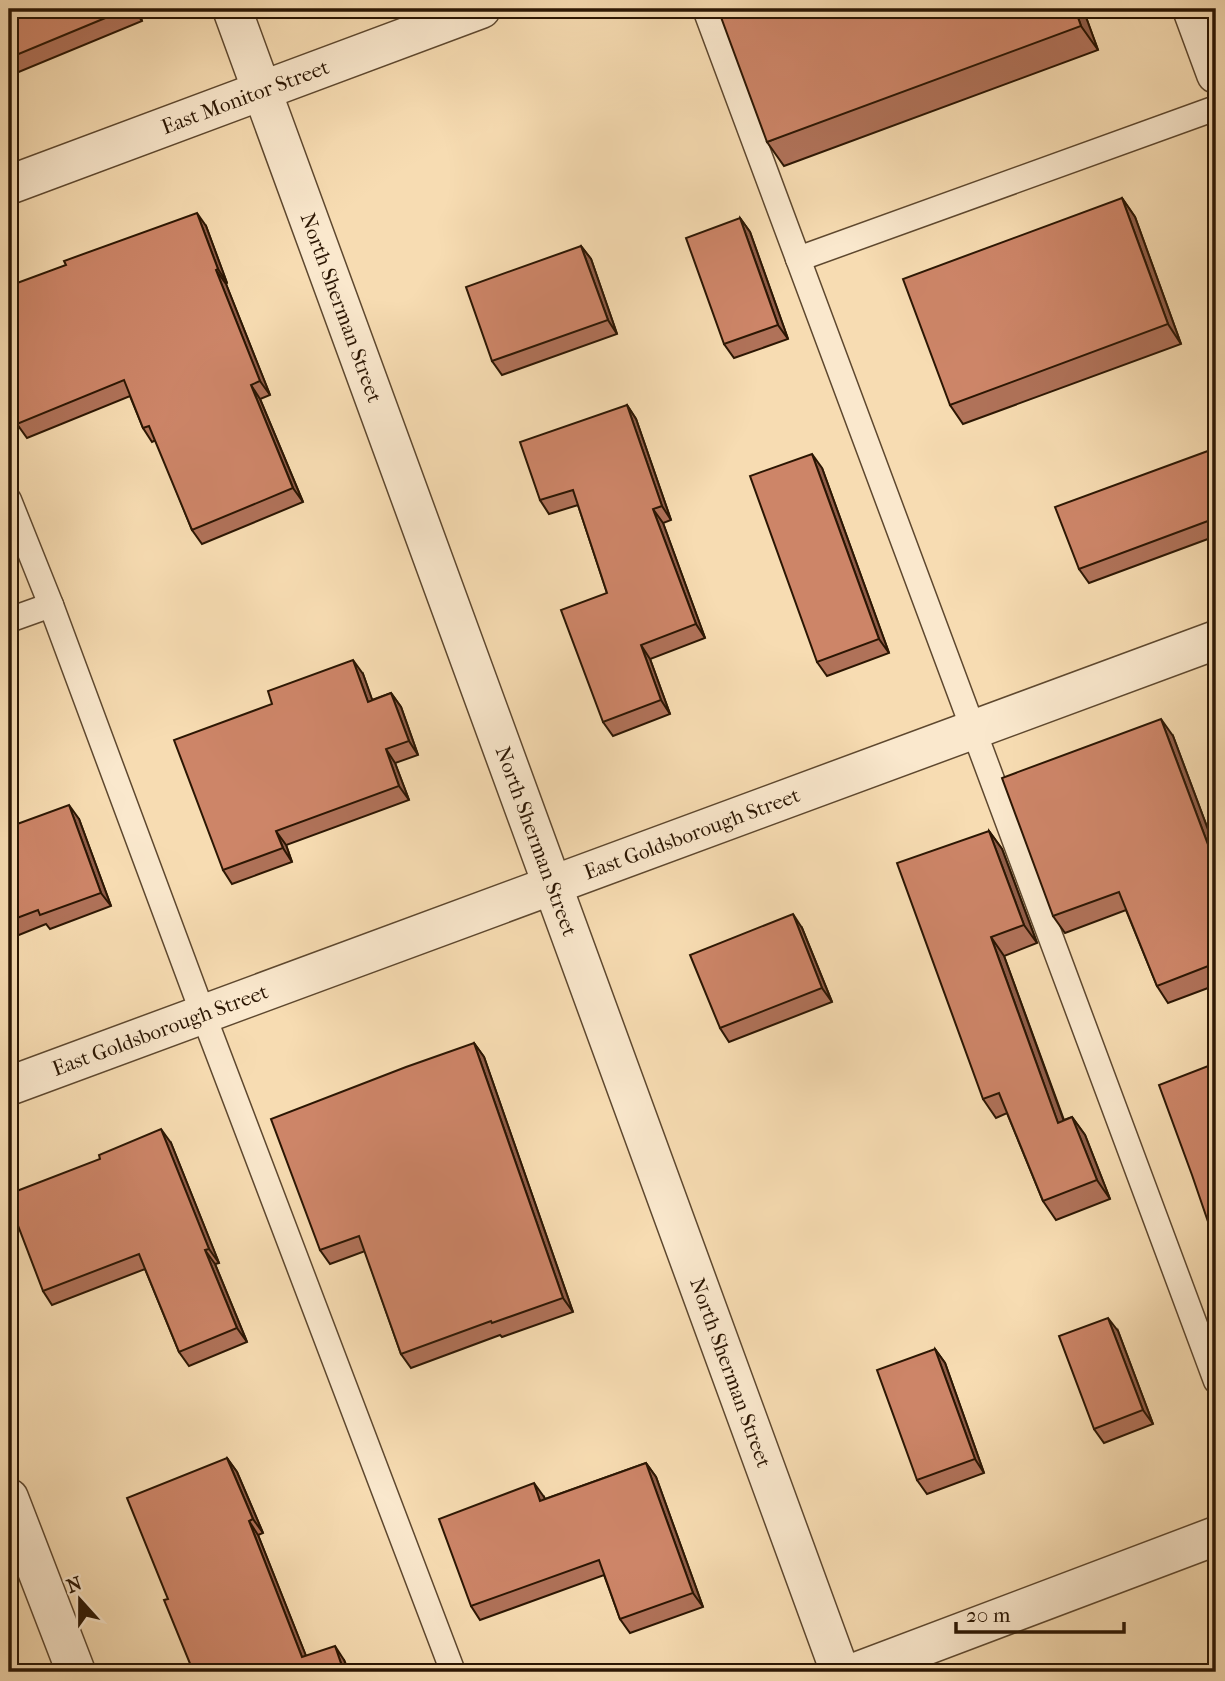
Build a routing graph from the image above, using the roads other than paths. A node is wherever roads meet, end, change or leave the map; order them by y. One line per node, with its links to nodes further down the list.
1 (232, 9): 6 (street, North Sherman Street)
2 (481, 9): 6 (street, East Monitor Street)
3 (705, 9): 9 (lane)
4 (1192, 9): 5 (street)
5 (1216, 74)
6 (262, 90): 8 (street, East Monitor Street); 15 (street, North Sherman Street)
7 (1216, 108): 9 (lane)
8 (9, 186)
9 (798, 259): 14 (lane)
10 (9, 500): 11 (lane)
11 (51, 605): 12 (lane); 16 (lane)
12 (9, 620)
13 (1216, 640): 14 (street, East Goldsborough Street)
14 (974, 729): 15 (street, East Goldsborough Street); 18 (lane)
15 (552, 885): 16 (street, East Goldsborough Street); 23 (street, North Sherman Street)
16 (203, 1014): 17 (street, East Goldsborough Street); 22 (lane)
17 (9, 1086)
18 (1216, 1381)
19 (9, 1498): 21 (street)
20 (1216, 1536): 24 (street)
21 (76, 1672)
22 (453, 1672)
23 (840, 1672)
24 (856, 1672)

